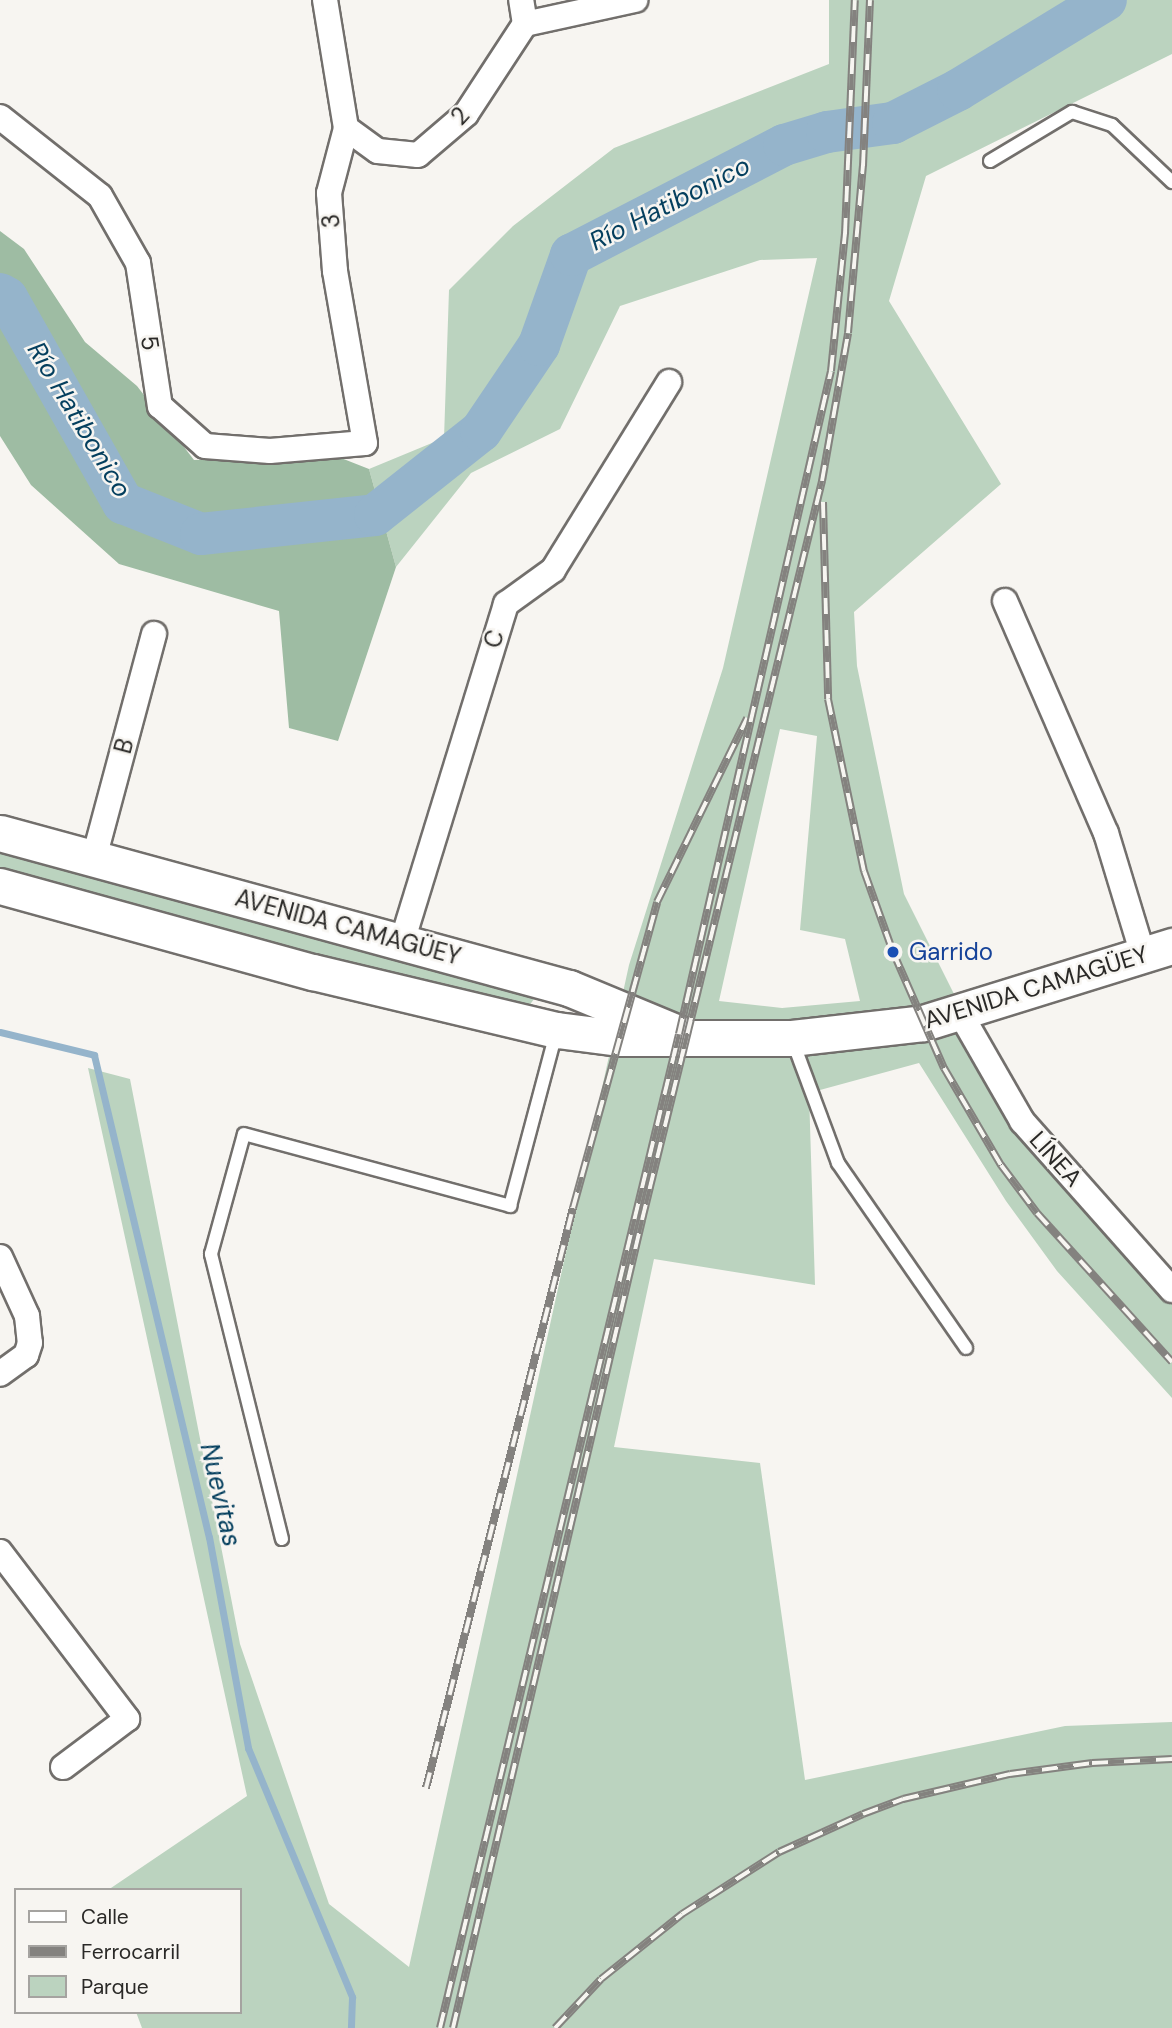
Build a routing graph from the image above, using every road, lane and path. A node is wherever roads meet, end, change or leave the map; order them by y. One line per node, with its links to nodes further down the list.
1 (325, 0): 5 (street, 3)
2 (635, 0): 3 (street)
3 (523, 12): 5 (street, 2)
4 (0, 117): 9 (street, 5)
5 (346, 128): 9 (street, 3)
6 (990, 161): 7 (lane)
7 (1172, 182)
8 (669, 382): 15 (street, C)
9 (365, 443)
10 (1005, 601): 16 (street)
11 (154, 634): 13 (street, B)
12 (0, 833): 13 (main road, AVENIDA CAMAGÜEY)
13 (94, 858): 15 (main road, AVENIDA CAMAGÜEY)
14 (0, 886): 19 (main road, AVENIDA CAMAGÜEY)
15 (402, 942): 17 (main road, AVENIDA CAMAGÜEY)
16 (1157, 951): 18 (main road, AVENIDA CAMAGÜEY)
17 (569, 988): 19 (main road); 20 (main road, AVENIDA CAMAGÜEY)
18 (960, 1013): 21 (main road, AVENIDA CAMAGÜEY); 23 (street, LÍNEA)
19 (557, 1030): 20 (main road, AVENIDA CAMAGÜEY); 26 (lane)
20 (690, 1038): 21 (main road, AVENIDA CAMAGÜEY)
21 (792, 1038): 24 (lane)
22 (0, 1257): 25 (street)
23 (1172, 1290)
24 (966, 1348)
25 (0, 1374)
26 (282, 1539)
27 (0, 1552): 28 (street)
28 (63, 1767)

